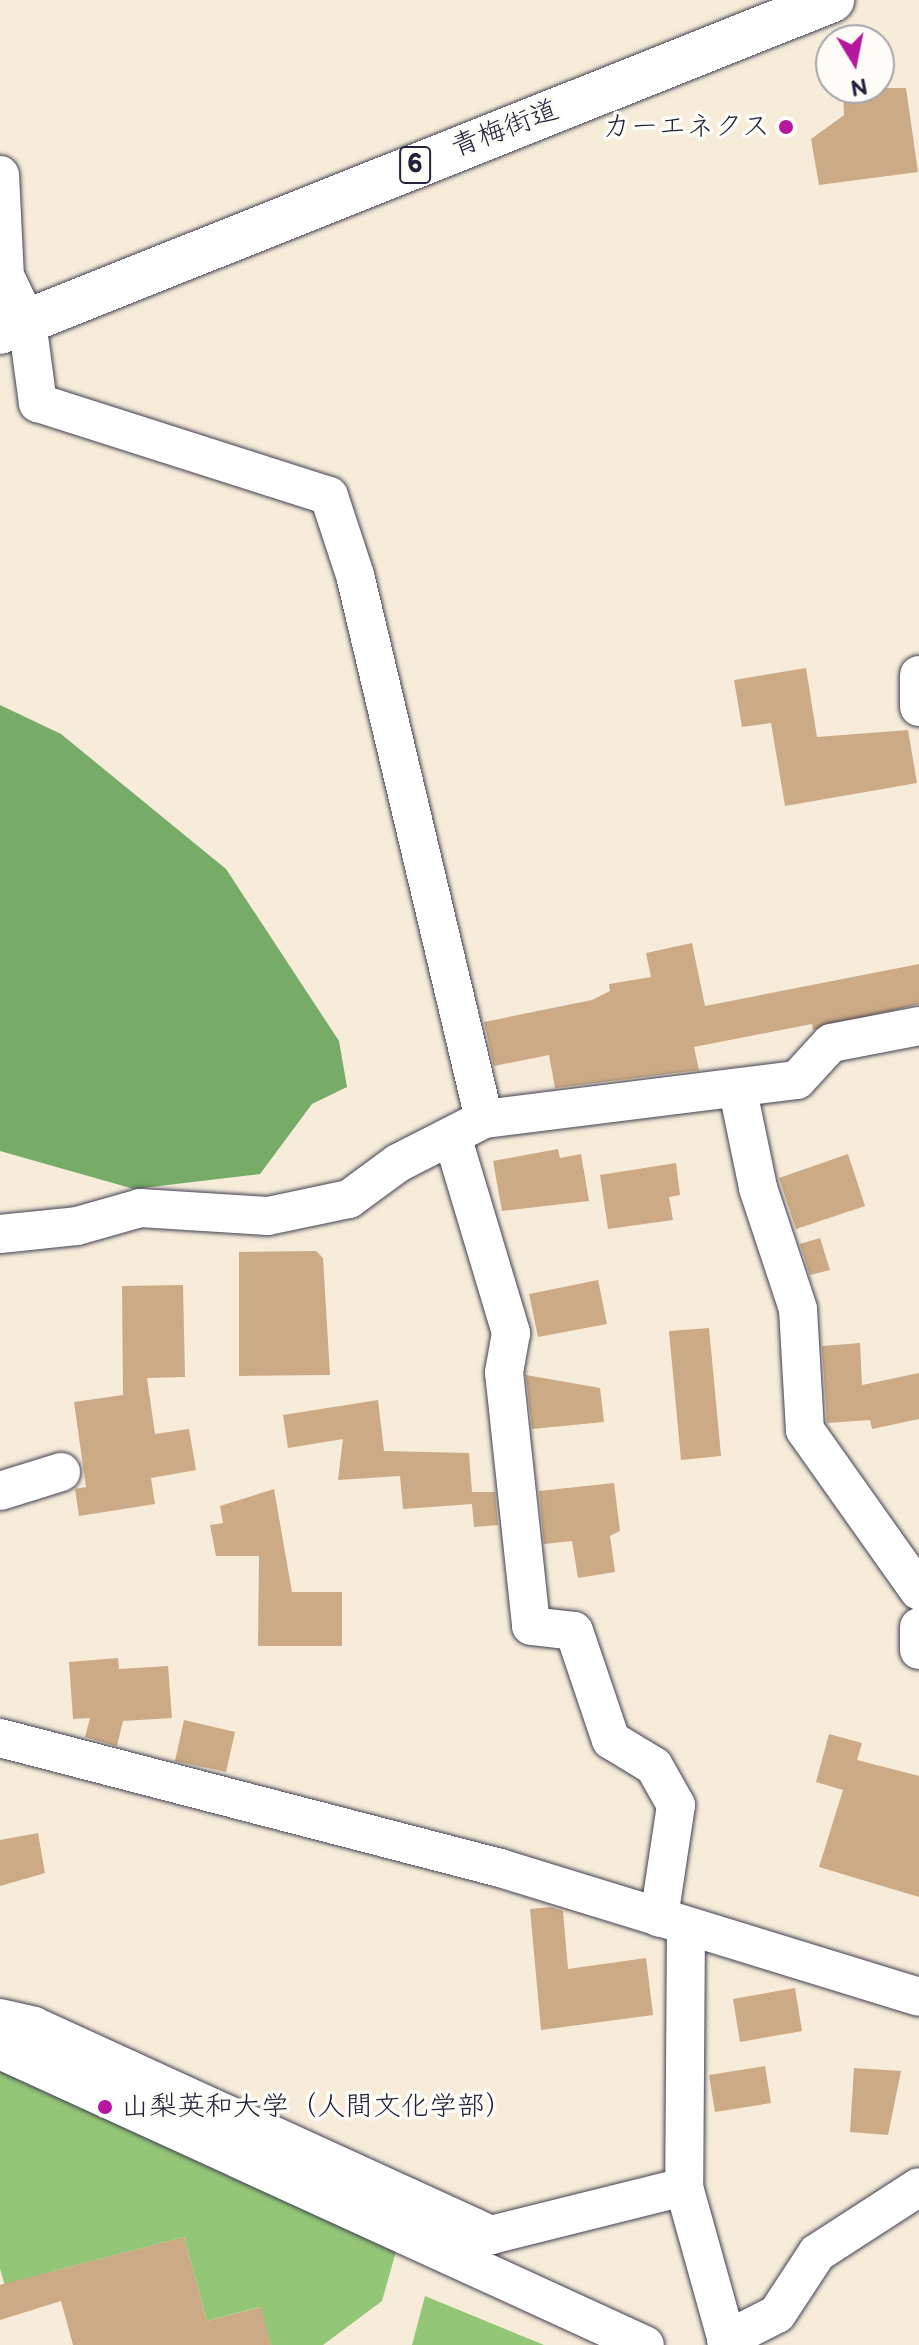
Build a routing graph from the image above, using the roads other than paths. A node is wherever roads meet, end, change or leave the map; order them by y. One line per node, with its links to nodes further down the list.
1 (832, 0): 3 (main road, 青梅街道 / 6)
2 (0, 175): 3 (street)
3 (14, 327): 8 (street)
4 (919, 675): 5 (street)
5 (919, 707)
6 (919, 1026): 7 (street)
7 (738, 1091): 8 (street); 12 (street)
8 (468, 1128): 9 (street); 16 (street)
9 (0, 1234)
10 (61, 1472): 11 (street)
11 (0, 1491)
12 (919, 1591)
13 (919, 1627): 14 (street)
14 (919, 1650)
15 (0, 1738): 16 (street)
16 (673, 1922): 17 (street); 20 (street)
17 (919, 1997)
18 (0, 2018): 20 (street)
19 (0, 2050): 23 (street)
20 (684, 2187): 22 (street)
21 (919, 2187): 22 (street)
22 (727, 2342)
23 (645, 2345)

